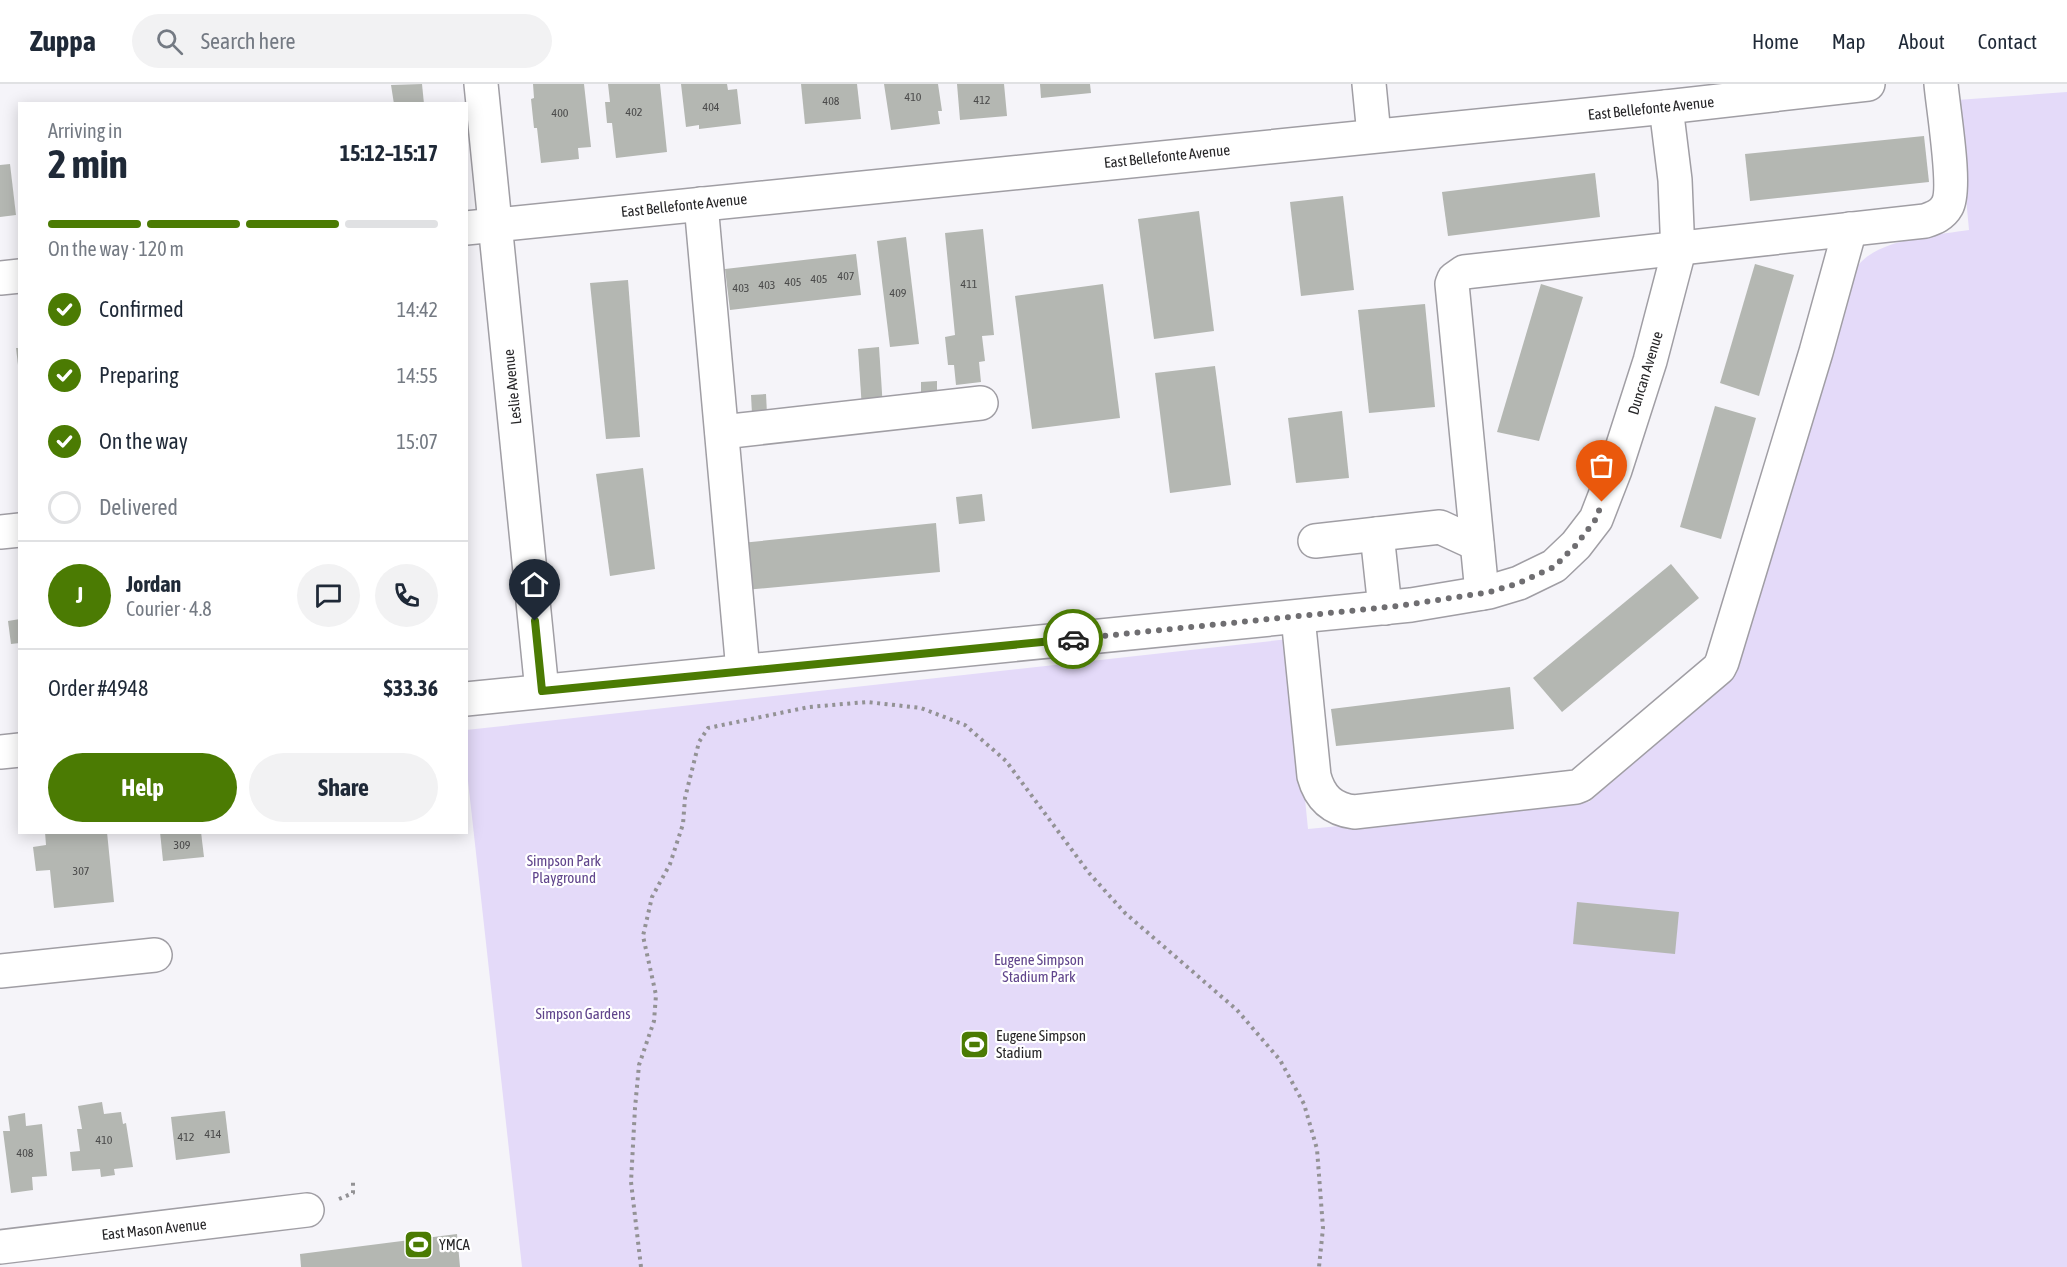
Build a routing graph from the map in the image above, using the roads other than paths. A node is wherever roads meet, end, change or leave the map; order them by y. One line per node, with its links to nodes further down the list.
1 (482, 84): 8 (street, Leslie Avenue)
2 (1370, 84): 6 (street)
3 (1868, 84): 5 (street, East Bellefonte Avenue)
4 (1941, 84): 9 (street)
5 (1666, 107): 6 (street, East Bellefonte Avenue); 10 (street, Duncan Avenue)
6 (1374, 135): 7 (street, East Bellefonte Avenue)
7 (701, 204): 8 (street, East Bellefonte Avenue); 14 (street)
8 (481, 226): 24 (street, Leslie Avenue)
9 (1850, 229): 10 (street); 22 (street)
10 (1678, 248): 19 (street); 20 (street, Duncan Avenue)
11 (18, 276): 12 (street)
12 (0, 278)
13 (981, 403): 14 (street)
14 (722, 432): 23 (street)
15 (18, 530): 16 (street)
16 (0, 532)
17 (1377, 534): 18 (street); 19 (street); 21 (street)
18 (1316, 541)
19 (1477, 544): 20 (street)
20 (1482, 593): 21 (street, Duncan Avenue)
21 (1385, 608): 22 (street, Duncan Avenue)
22 (1298, 617): 23 (street, Duncan Avenue)
23 (743, 671): 24 (street, Duncan Avenue)
24 (542, 691): 25 (street, Duncan Avenue)
25 (468, 699)
26 (18, 750): 27 (street)
27 (0, 752)
28 (155, 955): 29 (street)
29 (0, 971)
30 (308, 1210): 31 (street, East Mason Avenue)
31 (0, 1247)

